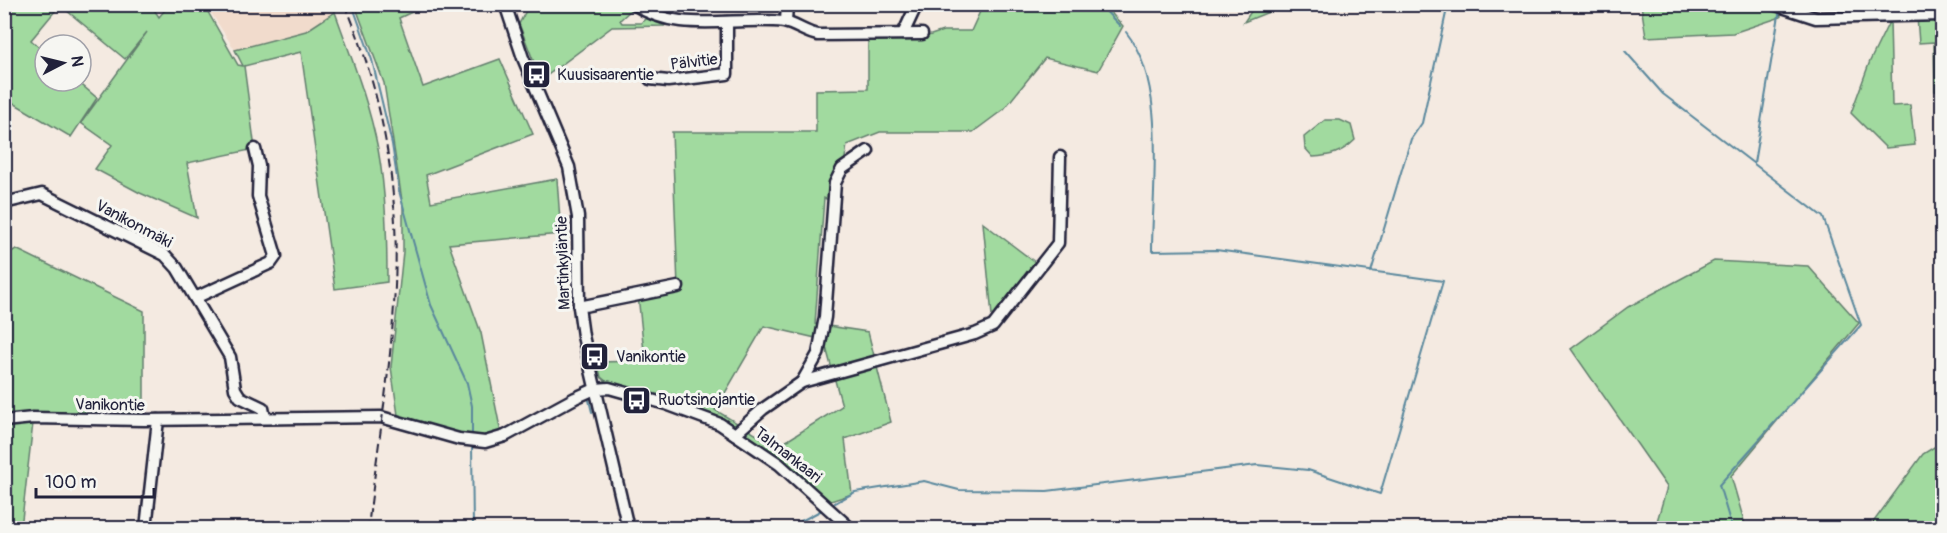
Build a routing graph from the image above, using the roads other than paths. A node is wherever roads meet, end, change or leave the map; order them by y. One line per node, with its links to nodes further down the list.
1 (634, 4): 7 (street)
2 (787, 4): 8 (street)
3 (917, 4): 9 (street)
4 (1773, 4): 6 (street)
5 (506, 5): 18 (street, Martinkyläntie)
6 (1942, 15)
7 (727, 22): 8 (street); 11 (street, Pälvitie)
8 (786, 22): 9 (street)
9 (903, 34): 10 (street)
10 (922, 34)
11 (650, 79)
12 (255, 150): 17 (street)
13 (868, 151): 19 (street)
14 (1060, 157): 19 (street)
15 (4, 203): 17 (street, Vanikonmäki)
16 (678, 287): 18 (street)
17 (195, 298): 21 (street, Vanikonmäki)
18 (579, 307): 20 (street, Martinkyläntie)
19 (802, 382): 24 (street)
20 (595, 389): 21 (street, Vanikontie); 24 (street, Talmankaari); 26 (street, Martinkyläntie)
21 (265, 418): 22 (street, Vanikontie)
22 (159, 420): 23 (street, Vanikontie); 25 (street)
23 (4, 421)
24 (735, 434): 27 (street, Talmankaari)
25 (146, 528)
26 (628, 528)
27 (850, 528)

